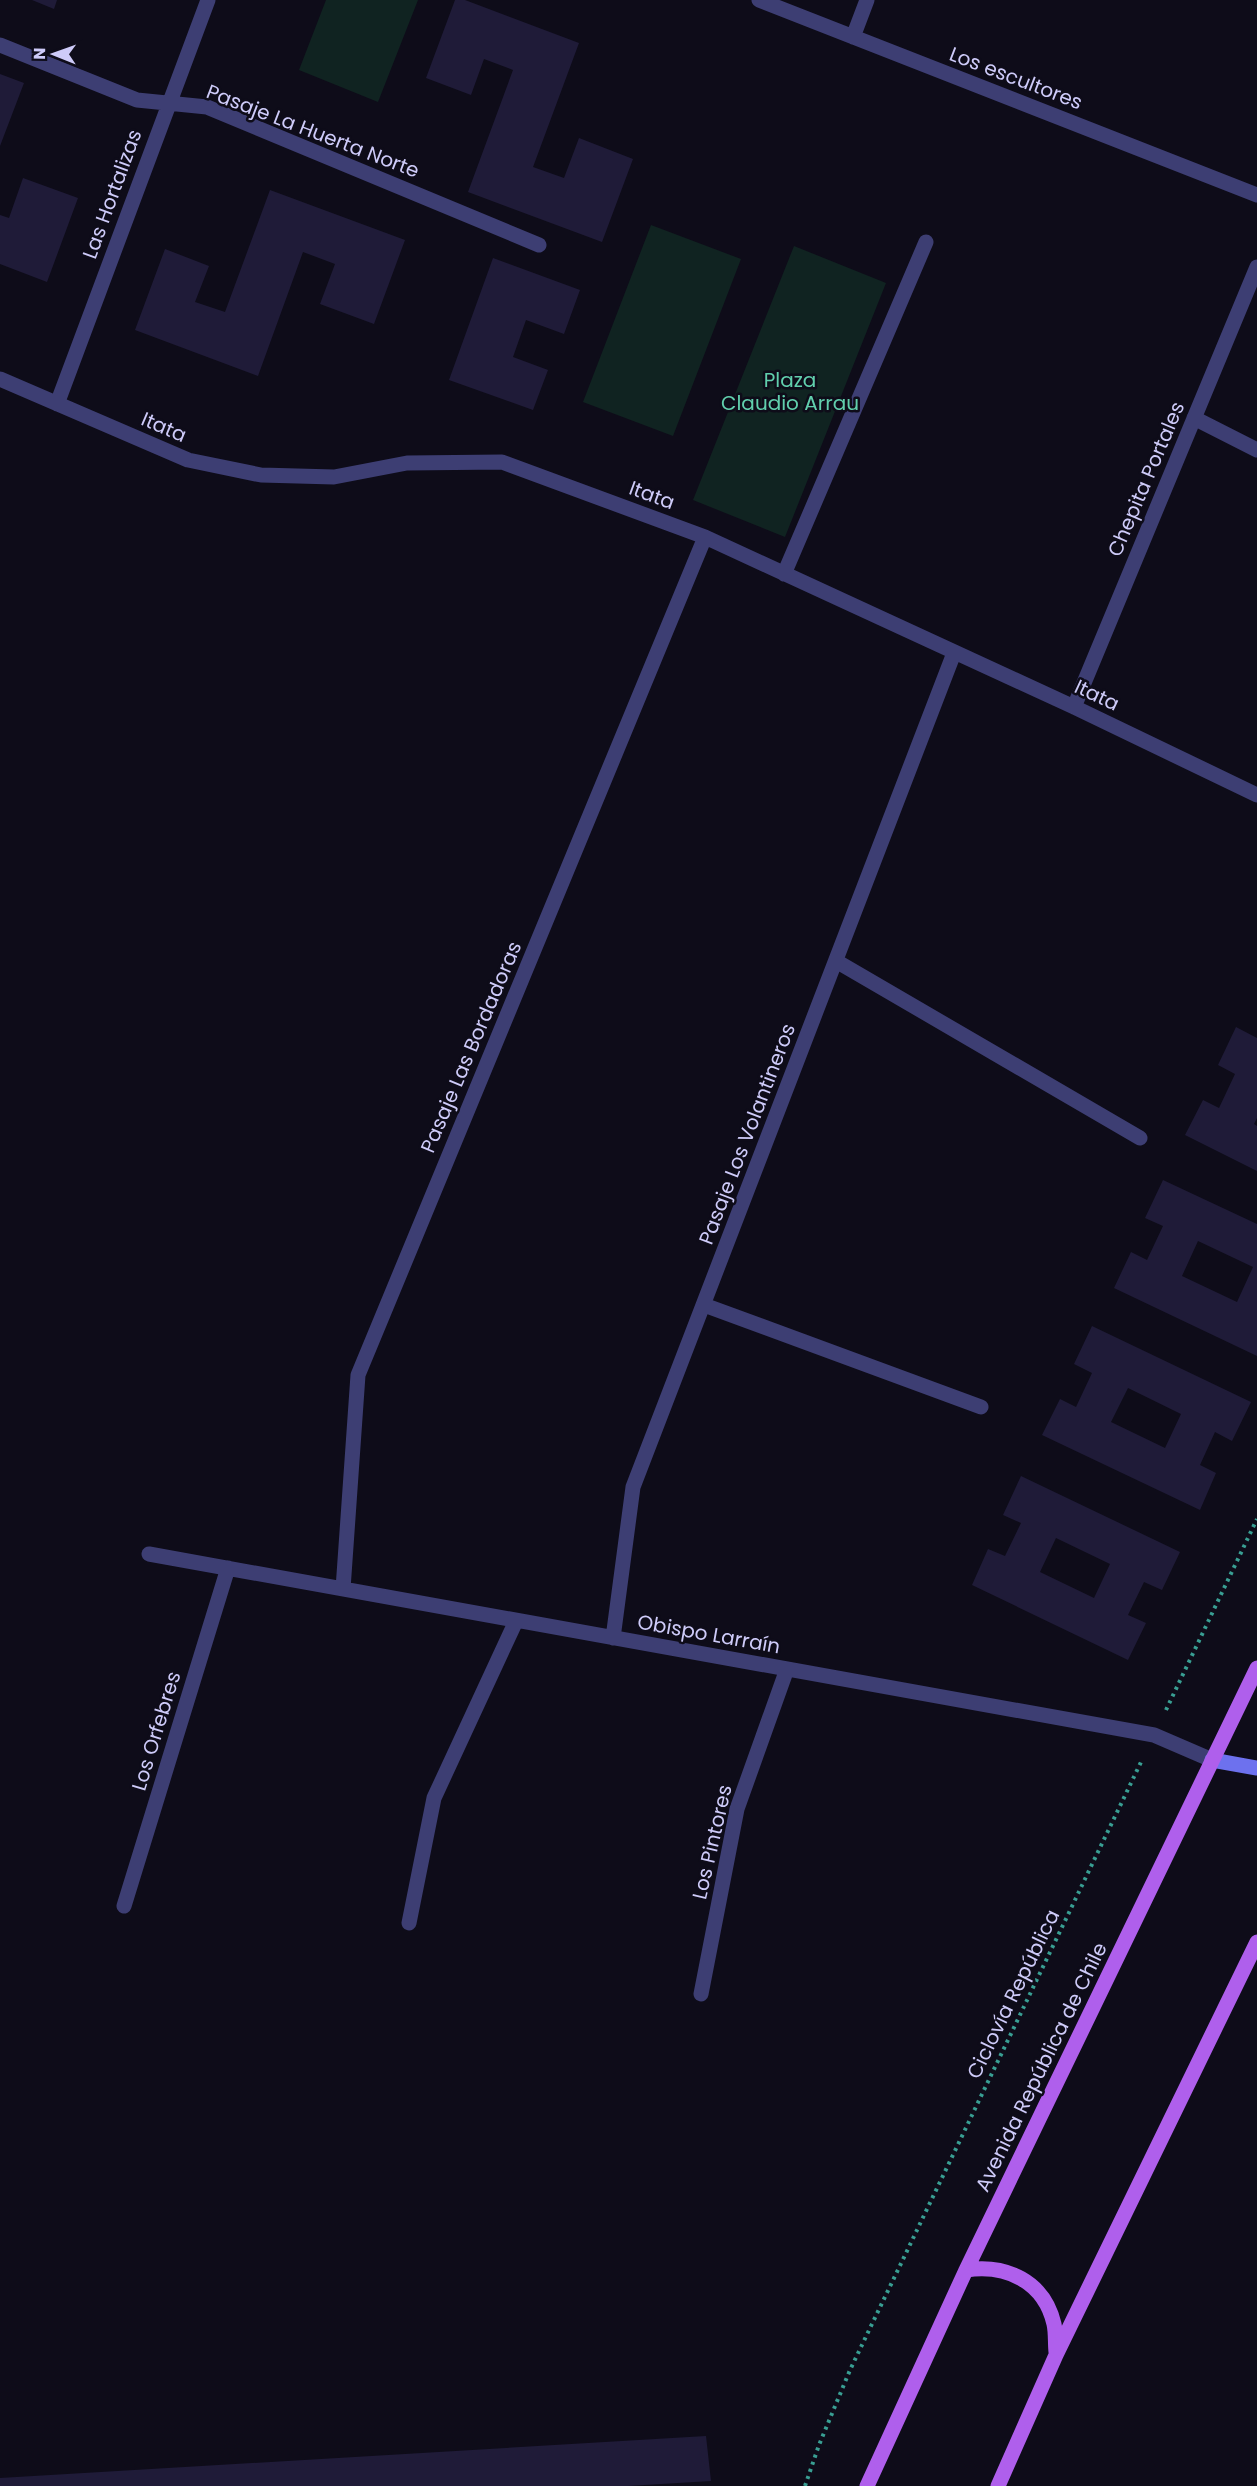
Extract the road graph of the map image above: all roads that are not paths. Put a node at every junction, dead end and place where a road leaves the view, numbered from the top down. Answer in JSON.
{"nodes":[{"id":1,"x":208,"y":0,"type":"edge"},
{"id":2,"x":759,"y":0,"type":"edge"},
{"id":3,"x":867,"y":0,"type":"edge"},
{"id":4,"x":853,"y":37,"type":"junction"},
{"id":5,"x":0,"y":45,"type":"edge"},
{"id":6,"x":169,"y":103,"type":"junction"},
{"id":7,"x":1257,"y":195,"type":"edge"},
{"id":8,"x":926,"y":242,"type":"dead end"},
{"id":9,"x":539,"y":245,"type":"dead end"},
{"id":10,"x":1257,"y":267,"type":"edge"},
{"id":11,"x":0,"y":379,"type":"edge"},
{"id":12,"x":57,"y":404,"type":"junction"},
{"id":13,"x":1194,"y":418,"type":"junction"},
{"id":14,"x":1257,"y":450,"type":"edge"},
{"id":15,"x":705,"y":537,"type":"junction"},
{"id":16,"x":784,"y":574,"type":"junction"},
{"id":17,"x":954,"y":653,"type":"junction"},
{"id":18,"x":1074,"y":707,"type":"junction"},
{"id":19,"x":1257,"y":795,"type":"edge"},
{"id":20,"x":836,"y":961,"type":"junction"},
{"id":21,"x":1140,"y":1138,"type":"dead end"},
{"id":22,"x":704,"y":1305,"type":"junction"},
{"id":23,"x":981,"y":1407,"type":"dead end"},
{"id":24,"x":149,"y":1554,"type":"dead end"},
{"id":25,"x":228,"y":1568,"type":"junction"},
{"id":26,"x":343,"y":1589,"type":"junction"},
{"id":27,"x":516,"y":1621,"type":"junction"},
{"id":28,"x":613,"y":1638,"type":"junction"},
{"id":29,"x":1257,"y":1668,"type":"edge"},
{"id":30,"x":787,"y":1669,"type":"junction"},
{"id":31,"x":1212,"y":1760,"type":"junction"},
{"id":32,"x":1257,"y":1768,"type":"edge"},
{"id":33,"x":124,"y":1906,"type":"dead end"},
{"id":34,"x":409,"y":1923,"type":"dead end"},
{"id":35,"x":1257,"y":1942,"type":"edge"},
{"id":36,"x":701,"y":1994,"type":"dead end"},
{"id":37,"x":966,"y":2270,"type":"junction"},
{"id":38,"x":1056,"y":2355,"type":"junction"},
{"id":39,"x":867,"y":2486,"type":"edge"},
{"id":40,"x":998,"y":2486,"type":"edge"}],
"edges":[{"from":1,"to":6,"type":"street","name":"Las Hortalizas"},
{"from":2,"to":4,"type":"street","name":"Los escultores"},
{"from":3,"to":4,"type":"street"},
{"from":4,"to":7,"type":"street","name":"Los escultores"},
{"from":5,"to":6,"type":"street","name":"Pasaje La Huerta Norte"},
{"from":6,"to":9,"type":"street","name":"Pasaje La Huerta Norte"},
{"from":6,"to":12,"type":"street","name":"Las Hortalizas"},
{"from":8,"to":16,"type":"street"},
{"from":10,"to":13,"type":"street","name":"Chepita Portales"},
{"from":11,"to":12,"type":"street","name":"Itata"},
{"from":12,"to":15,"type":"street","name":"Itata"},
{"from":13,"to":14,"type":"street"},
{"from":13,"to":18,"type":"street","name":"Chepita Portales"},
{"from":15,"to":16,"type":"street","name":"Itata"},
{"from":15,"to":26,"type":"street","name":"Pasaje Las Bordadoras"},
{"from":16,"to":17,"type":"street","name":"Itata"},
{"from":17,"to":18,"type":"street","name":"Itata"},
{"from":17,"to":20,"type":"street","name":"Pasaje Los Volantineros"},
{"from":18,"to":19,"type":"street","name":"Itata"},
{"from":20,"to":21,"type":"street"},
{"from":20,"to":22,"type":"street","name":"Pasaje Los Volantineros"},
{"from":22,"to":23,"type":"street"},
{"from":22,"to":28,"type":"street","name":"Pasaje Los Volantineros"},
{"from":24,"to":25,"type":"street","name":"Obispo Larraín"},
{"from":25,"to":26,"type":"street","name":"Obispo Larraín"},
{"from":25,"to":33,"type":"street","name":"Los Orfebres"},
{"from":26,"to":27,"type":"street","name":"Obispo Larraín"},
{"from":27,"to":28,"type":"street","name":"Obispo Larraín"},
{"from":27,"to":34,"type":"street"},
{"from":28,"to":30,"type":"street","name":"Obispo Larraín"},
{"from":29,"to":31,"type":"main road","name":"Avenida República de Chile"},
{"from":30,"to":31,"type":"street","name":"Obispo Larraín"},
{"from":30,"to":36,"type":"street","name":"Los Pintores"},
{"from":31,"to":32,"type":"street","name":"Obispo Larraín"},
{"from":31,"to":37,"type":"main road","name":"Avenida República de Chile"},
{"from":35,"to":38,"type":"main road"},
{"from":37,"to":38,"type":"main road"},
{"from":37,"to":39,"type":"main road","name":"Avenida República de Chile"},
{"from":38,"to":40,"type":"main road"}]}
